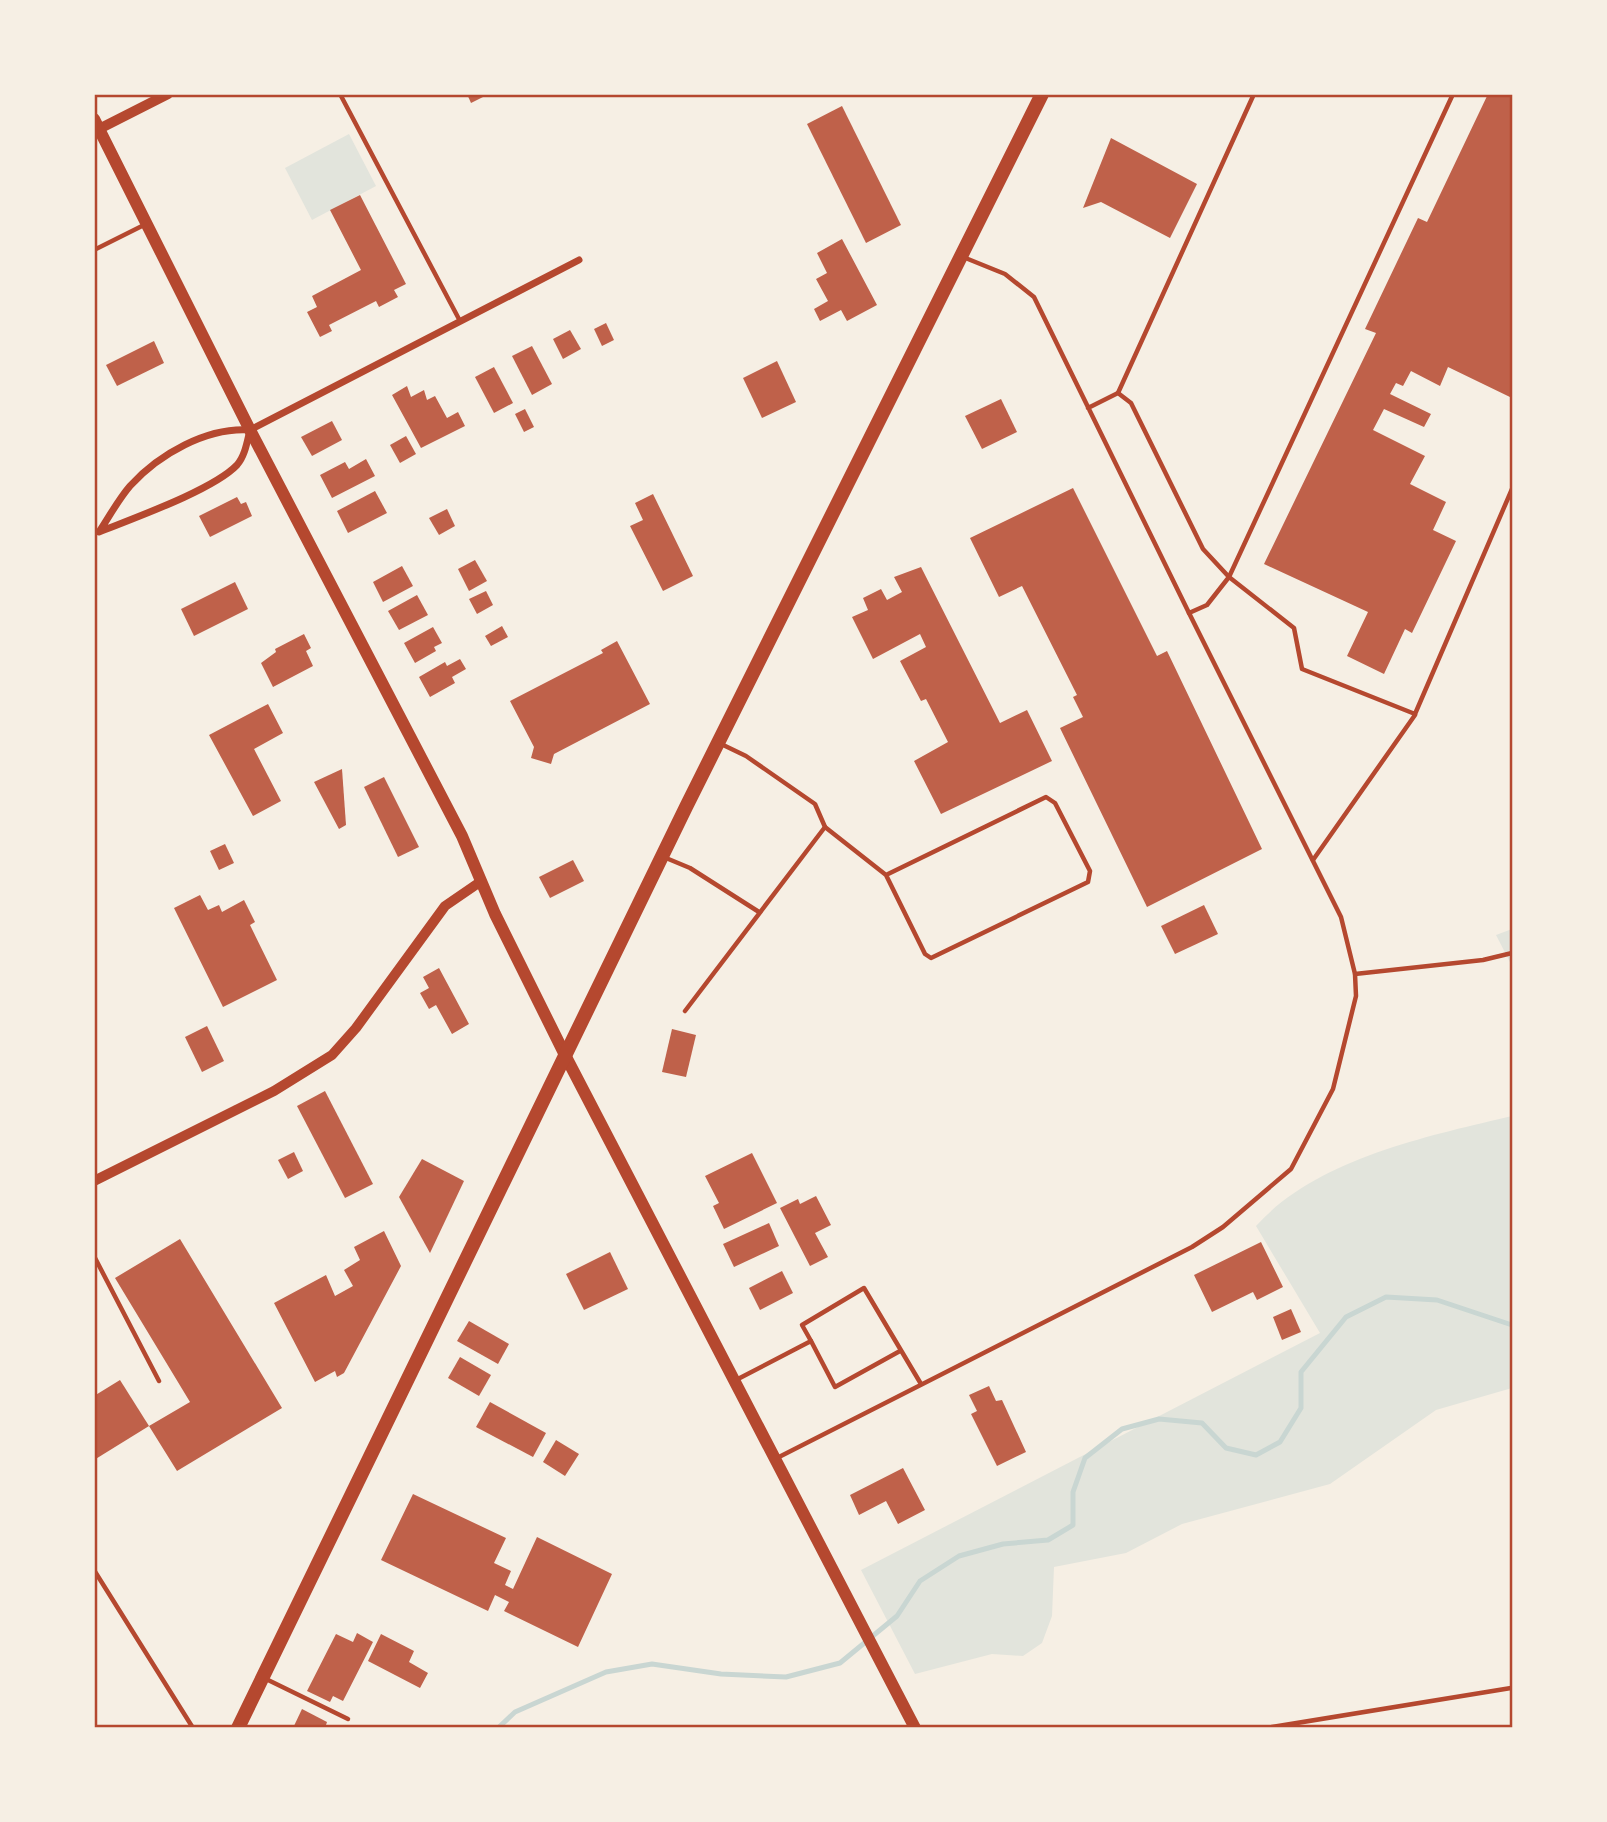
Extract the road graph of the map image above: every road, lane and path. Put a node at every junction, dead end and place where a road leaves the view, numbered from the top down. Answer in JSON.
{"nodes":[{"id":1,"x":168,"y":94,"type":"edge"},
{"id":2,"x":340,"y":94,"type":"edge"},
{"id":3,"x":1042,"y":94,"type":"edge"},
{"id":4,"x":1254,"y":94,"type":"edge"},
{"id":5,"x":1453,"y":94,"type":"edge"},
{"id":6,"x":96,"y":126,"type":"edge"},
{"id":7,"x":147,"y":223,"type":"junction"},
{"id":8,"x":94,"y":250,"type":"edge"},
{"id":9,"x":963,"y":257,"type":"junction"},
{"id":10,"x":579,"y":260,"type":"dead end"},
{"id":11,"x":460,"y":321,"type":"junction"},
{"id":12,"x":1118,"y":393,"type":"junction"},
{"id":13,"x":1088,"y":408,"type":"junction"},
{"id":14,"x":250,"y":430,"type":"junction"},
{"id":15,"x":1513,"y":489,"type":"edge"},
{"id":16,"x":97,"y":534,"type":"edge"},
{"id":17,"x":1229,"y":577,"type":"junction"},
{"id":18,"x":1189,"y":613,"type":"junction"},
{"id":19,"x":1415,"y":714,"type":"junction"},
{"id":20,"x":719,"y":742,"type":"junction"},
{"id":21,"x":825,"y":827,"type":"junction"},
{"id":22,"x":662,"y":856,"type":"junction"},
{"id":23,"x":1313,"y":860,"type":"junction"},
{"id":24,"x":886,"y":876,"type":"junction"},
{"id":25,"x":480,"y":882,"type":"junction"},
{"id":26,"x":759,"y":912,"type":"junction"},
{"id":27,"x":1513,"y":953,"type":"edge"},
{"id":28,"x":1355,"y":974,"type":"junction"},
{"id":29,"x":685,"y":1012,"type":"dead end"},
{"id":30,"x":565,"y":1055,"type":"junction"},
{"id":31,"x":94,"y":1181,"type":"edge"},
{"id":32,"x":94,"y":1256,"type":"edge"},
{"id":33,"x":811,"y":1341,"type":"junction"},
{"id":34,"x":900,"y":1351,"type":"junction"},
{"id":35,"x":159,"y":1381,"type":"dead end"},
{"id":36,"x":735,"y":1381,"type":"junction"},
{"id":37,"x":921,"y":1384,"type":"junction"},
{"id":38,"x":777,"y":1459,"type":"junction"},
{"id":39,"x":94,"y":1570,"type":"edge"},
{"id":40,"x":262,"y":1677,"type":"junction"},
{"id":41,"x":1511,"y":1688,"type":"edge"},
{"id":42,"x":348,"y":1719,"type":"dead end"},
{"id":43,"x":194,"y":1727,"type":"edge"},
{"id":44,"x":237,"y":1727,"type":"edge"},
{"id":45,"x":915,"y":1727,"type":"edge"},
{"id":46,"x":1266,"y":1727,"type":"edge"}],
"edges":[{"from":1,"to":6,"type":"street"},
{"from":2,"to":11,"type":"lane"},
{"from":3,"to":9,"type":"main road"},
{"from":4,"to":12,"type":"lane"},
{"from":5,"to":17,"type":"lane"},
{"from":6,"to":7,"type":"main road"},
{"from":7,"to":8,"type":"lane"},
{"from":7,"to":14,"type":"main road"},
{"from":9,"to":13,"type":"lane"},
{"from":9,"to":20,"type":"main road"},
{"from":10,"to":11,"type":"street"},
{"from":11,"to":14,"type":"street"},
{"from":12,"to":13,"type":"lane"},
{"from":12,"to":17,"type":"lane"},
{"from":13,"to":18,"type":"lane"},
{"from":14,"to":16,"type":"street"},
{"from":14,"to":16,"type":"street"},
{"from":14,"to":25,"type":"main road"},
{"from":15,"to":19,"type":"lane"},
{"from":17,"to":18,"type":"lane"},
{"from":17,"to":19,"type":"lane"},
{"from":18,"to":23,"type":"lane"},
{"from":19,"to":23,"type":"lane"},
{"from":20,"to":21,"type":"lane"},
{"from":20,"to":22,"type":"main road"},
{"from":21,"to":24,"type":"lane"},
{"from":21,"to":26,"type":"lane"},
{"from":22,"to":26,"type":"lane"},
{"from":22,"to":30,"type":"main road"},
{"from":23,"to":28,"type":"lane"},
{"from":24,"to":24,"type":"lane"},
{"from":25,"to":30,"type":"main road"},
{"from":25,"to":31,"type":"street"},
{"from":26,"to":29,"type":"lane"},
{"from":27,"to":28,"type":"lane"},
{"from":28,"to":37,"type":"lane"},
{"from":30,"to":36,"type":"main road"},
{"from":30,"to":40,"type":"main road"},
{"from":32,"to":35,"type":"lane"},
{"from":33,"to":34,"type":"lane"},
{"from":33,"to":34,"type":"lane"},
{"from":33,"to":36,"type":"lane"},
{"from":34,"to":37,"type":"lane"},
{"from":36,"to":38,"type":"main road"},
{"from":37,"to":38,"type":"lane"},
{"from":38,"to":45,"type":"main road"},
{"from":39,"to":43,"type":"lane"},
{"from":40,"to":42,"type":"lane"},
{"from":40,"to":44,"type":"main road"},
{"from":41,"to":46,"type":"lane"}]}
